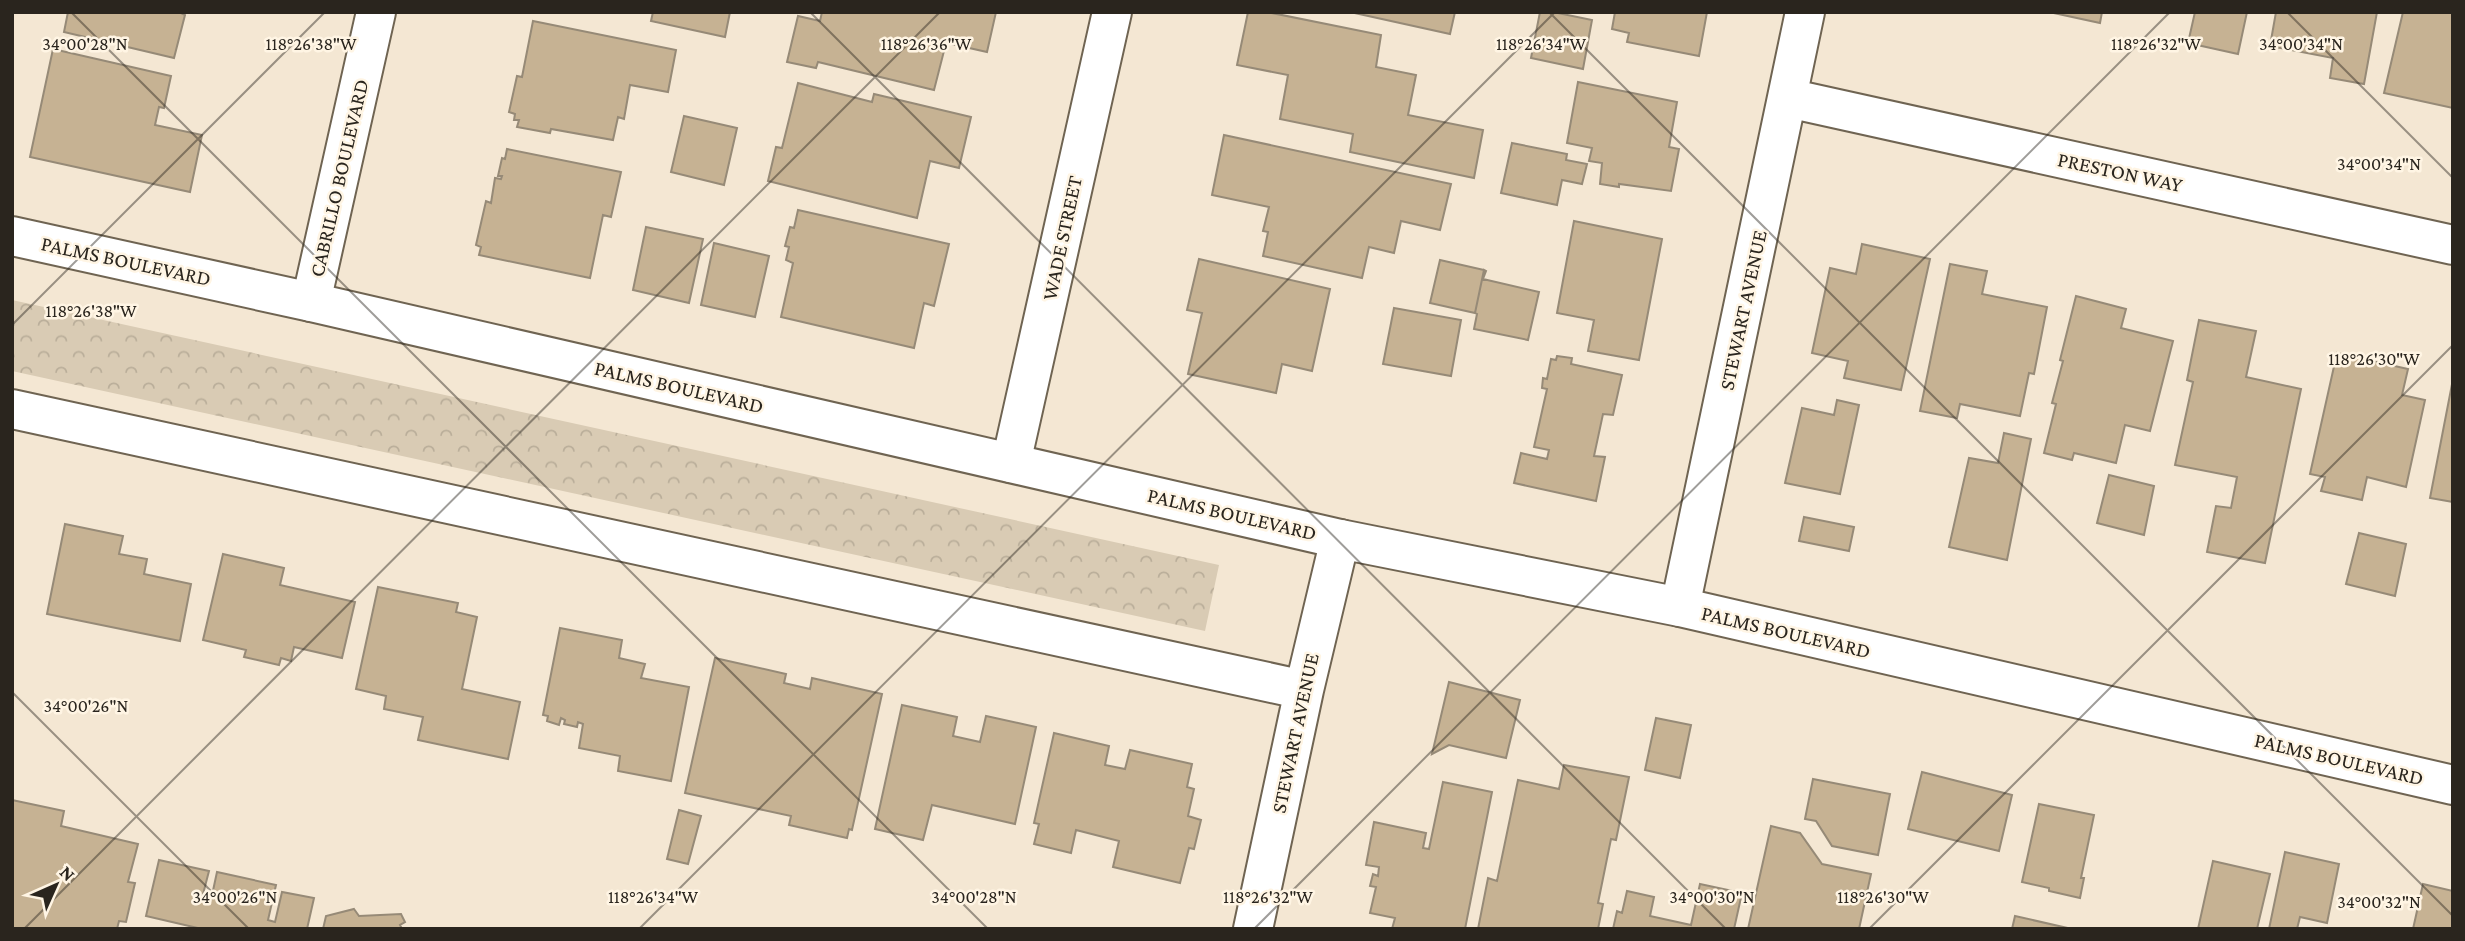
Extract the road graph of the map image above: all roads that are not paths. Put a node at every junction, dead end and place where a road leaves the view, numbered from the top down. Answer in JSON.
{"nodes":[{"id":1,"x":376,"y":12,"type":"edge"},
{"id":2,"x":1112,"y":12,"type":"edge"},
{"id":3,"x":1805,"y":12,"type":"edge"},
{"id":4,"x":1788,"y":98,"type":"junction"},
{"id":5,"x":12,"y":236,"type":"edge"},
{"id":6,"x":2453,"y":245,"type":"edge"},
{"id":7,"x":311,"y":302,"type":"junction"},
{"id":8,"x":12,"y":408,"type":"edge"},
{"id":9,"x":1011,"y":463,"type":"junction"},
{"id":10,"x":1340,"y":538,"type":"junction"},
{"id":11,"x":1680,"y":607,"type":"junction"},
{"id":12,"x":1304,"y":690,"type":"junction"},
{"id":13,"x":2453,"y":785,"type":"edge"},
{"id":14,"x":1253,"y":929,"type":"edge"}],
"edges":[{"from":1,"to":7,"type":"street","name":"CABRILLO BOULEVARD"},
{"from":2,"to":9,"type":"street","name":"WADE STREET"},
{"from":3,"to":4,"type":"street","name":"STEWART AVENUE"},
{"from":4,"to":6,"type":"street","name":"PRESTON WAY"},
{"from":4,"to":11,"type":"street","name":"STEWART AVENUE"},
{"from":5,"to":7,"type":"street","name":"PALMS BOULEVARD"},
{"from":7,"to":9,"type":"street","name":"PALMS BOULEVARD"},
{"from":8,"to":12,"type":"street"},
{"from":9,"to":10,"type":"street","name":"PALMS BOULEVARD"},
{"from":10,"to":11,"type":"street","name":"PALMS BOULEVARD"},
{"from":10,"to":12,"type":"street","name":"STEWART AVENUE"},
{"from":11,"to":13,"type":"street","name":"PALMS BOULEVARD"},
{"from":12,"to":14,"type":"street","name":"STEWART AVENUE"}]}
